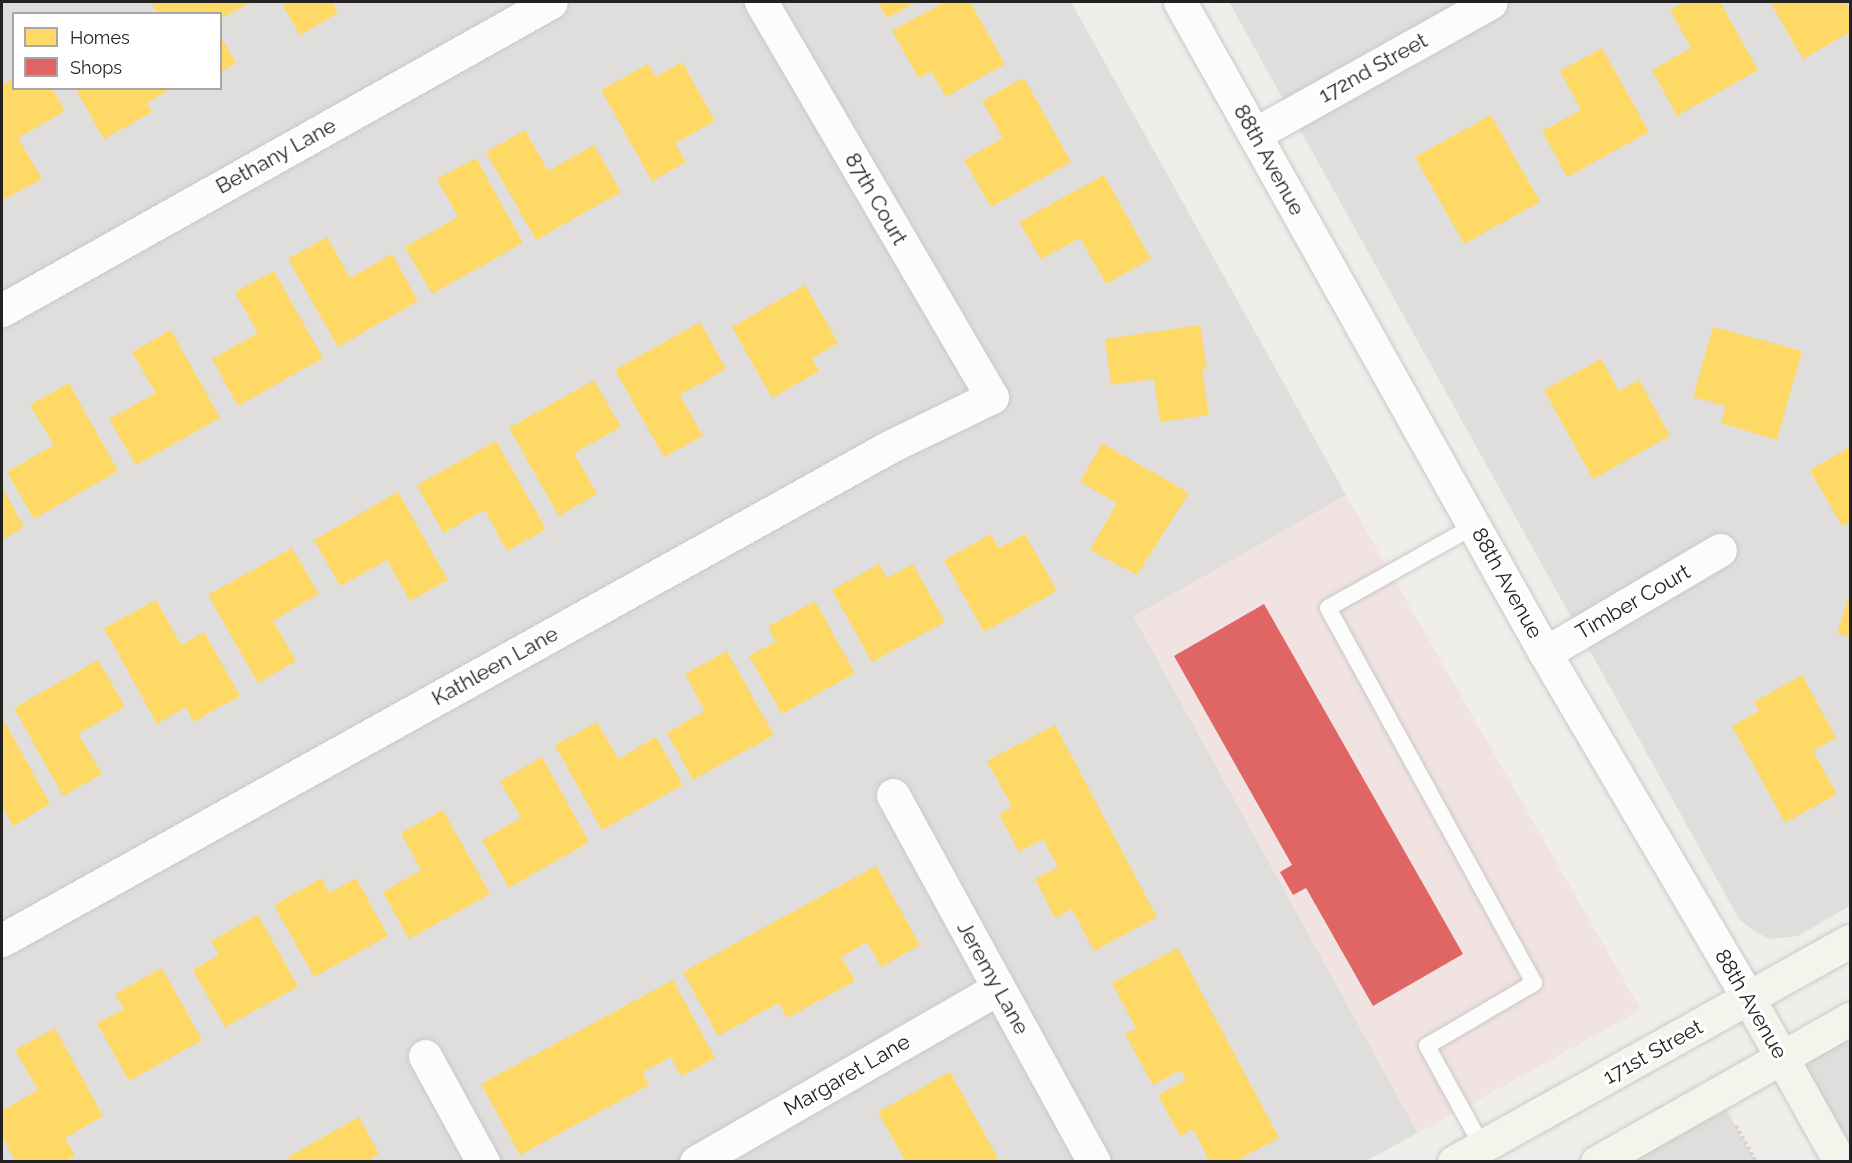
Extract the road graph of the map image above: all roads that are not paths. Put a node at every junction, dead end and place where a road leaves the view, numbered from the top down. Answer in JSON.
{"nodes":[{"id":1,"x":552,"y":2,"type":"edge"},
{"id":2,"x":761,"y":2,"type":"edge"},
{"id":3,"x":1180,"y":2,"type":"edge"},
{"id":4,"x":1491,"y":2,"type":"edge"},
{"id":5,"x":1255,"y":134,"type":"junction"},
{"id":6,"x":2,"y":310,"type":"edge"},
{"id":7,"x":992,"y":397,"type":"joint"},
{"id":8,"x":1474,"y":526,"type":"junction"},
{"id":9,"x":1720,"y":550,"type":"dead end"},
{"id":10,"x":1545,"y":653,"type":"junction"},
{"id":11,"x":893,"y":795,"type":"dead end"},
{"id":12,"x":2,"y":940,"type":"edge"},
{"id":13,"x":1851,"y":941,"type":"edge"},
{"id":14,"x":998,"y":988,"type":"junction"},
{"id":15,"x":1749,"y":999,"type":"junction"},
{"id":16,"x":1851,"y":1019,"type":"edge"},
{"id":17,"x":425,"y":1056,"type":"dead end"},
{"id":18,"x":1782,"y":1058,"type":"junction"},
{"id":19,"x":1482,"y":1146,"type":"junction"},
{"id":20,"x":483,"y":1161,"type":"edge"},
{"id":21,"x":696,"y":1161,"type":"edge"},
{"id":22,"x":1094,"y":1161,"type":"edge"},
{"id":23,"x":1454,"y":1161,"type":"edge"},
{"id":24,"x":1597,"y":1161,"type":"edge"},
{"id":25,"x":1840,"y":1161,"type":"edge"}],
"edges":[{"from":1,"to":6,"type":"street","name":"Bethany Lane"},
{"from":2,"to":7,"type":"street","name":"87th Court"},
{"from":3,"to":5,"type":"street","name":"88th Avenue"},
{"from":4,"to":5,"type":"street","name":"172nd Street"},
{"from":5,"to":8,"type":"street","name":"88th Avenue"},
{"from":7,"to":12,"type":"street","name":"Kathleen Lane"},
{"from":8,"to":10,"type":"street","name":"88th Avenue"},
{"from":8,"to":19,"type":"lane"},
{"from":9,"to":10,"type":"street","name":"Timber Court"},
{"from":10,"to":15,"type":"street","name":"88th Avenue"},
{"from":11,"to":14,"type":"street","name":"Jeremy Lane"},
{"from":13,"to":15,"type":"street","name":"171st Street"},
{"from":14,"to":21,"type":"street","name":"Margaret Lane"},
{"from":14,"to":22,"type":"street","name":"Jeremy Lane"},
{"from":15,"to":18,"type":"street","name":"88th Avenue"},
{"from":15,"to":19,"type":"street","name":"171st Street"},
{"from":16,"to":18,"type":"street"},
{"from":17,"to":20,"type":"street"},
{"from":18,"to":24,"type":"street"},
{"from":18,"to":25,"type":"street","name":"88th Avenue"},
{"from":19,"to":23,"type":"street","name":"171st Street"}]}
